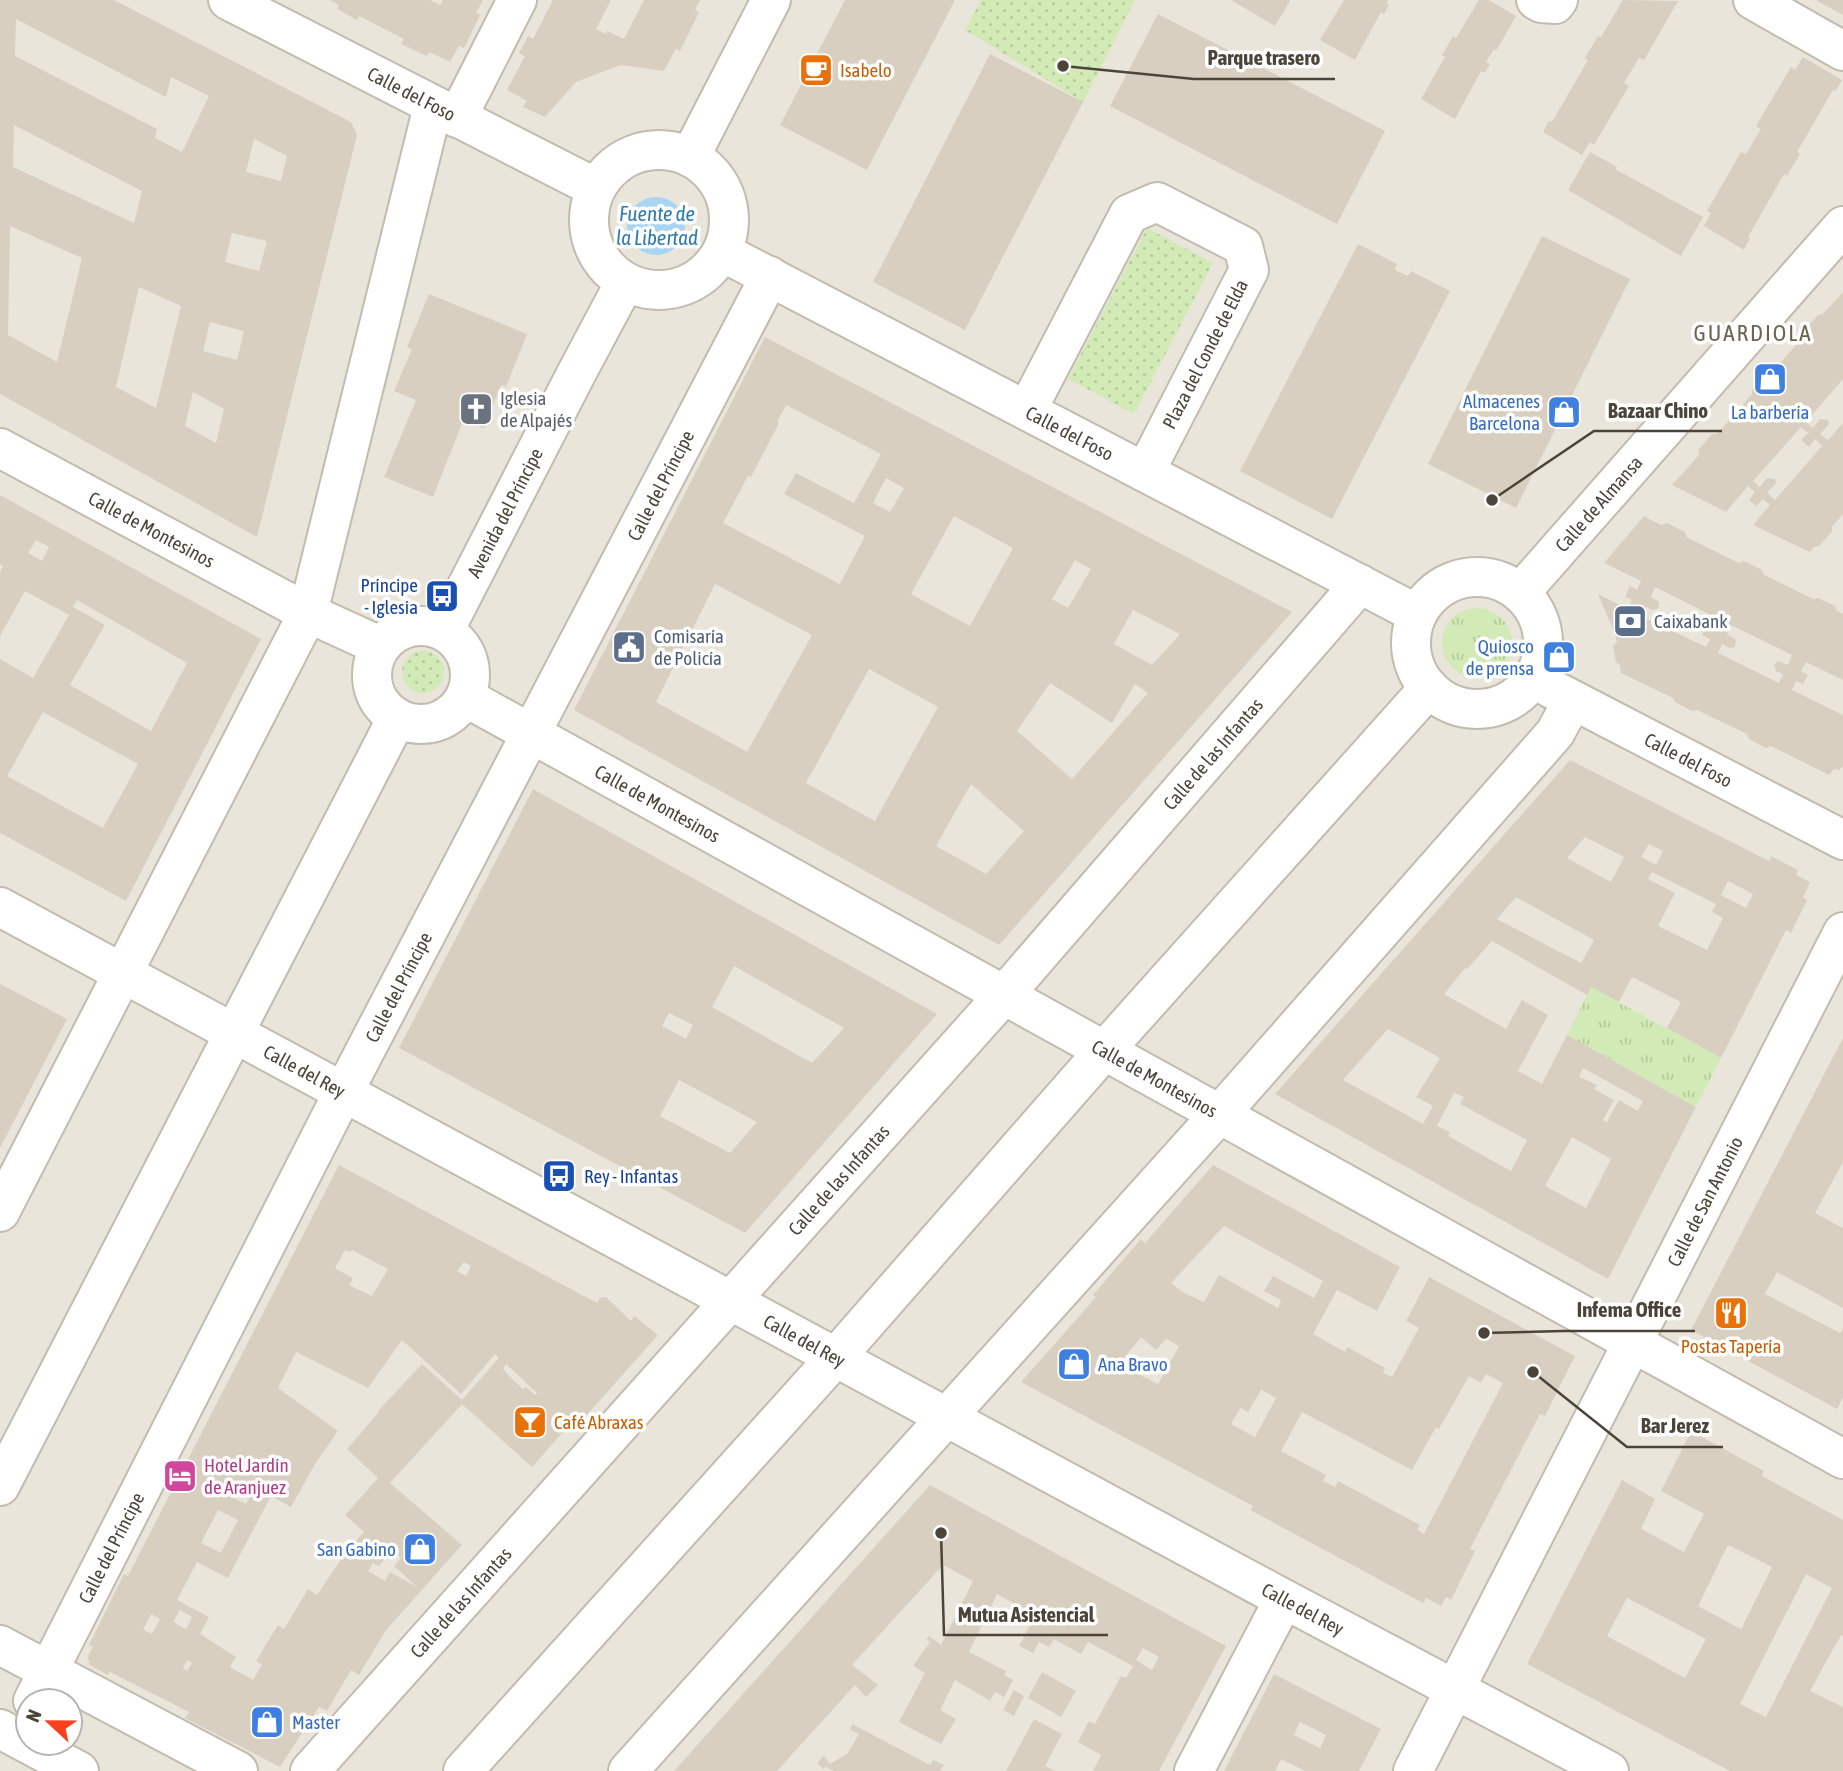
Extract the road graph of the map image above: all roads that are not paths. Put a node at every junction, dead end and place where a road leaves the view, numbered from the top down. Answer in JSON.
{"nodes":[{"id":1,"x":228,"y":0,"type":"edge"},
{"id":2,"x":517,"y":0,"type":"edge"},
{"id":3,"x":771,"y":0,"type":"edge"},
{"id":4,"x":1536,"y":0,"type":"edge"},
{"id":5,"x":1558,"y":0,"type":"edge"},
{"id":6,"x":1753,"y":0,"type":"edge"},
{"id":7,"x":276,"y":12,"type":"edge"},
{"id":8,"x":1843,"y":51,"type":"edge"},
{"id":9,"x":445,"y":112,"type":"junction"},
{"id":10,"x":690,"y":157,"type":"junction"},
{"id":11,"x":596,"y":188,"type":"junction"},
{"id":12,"x":1843,"y":226,"type":"edge"},
{"id":13,"x":722,"y":252,"type":"junction"},
{"id":14,"x":770,"y":276,"type":"junction"},
{"id":15,"x":625,"y":282,"type":"junction"},
{"id":16,"x":1027,"y":410,"type":"junction"},
{"id":17,"x":0,"y":448,"type":"edge"},
{"id":18,"x":1145,"y":472,"type":"junction"},
{"id":19,"x":1360,"y":584,"type":"junction"},
{"id":20,"x":1520,"y":593,"type":"junction"},
{"id":21,"x":308,"y":612,"type":"junction"},
{"id":22,"x":1418,"y":614,"type":"junction"},
{"id":23,"x":444,"y":631,"type":"junction"},
{"id":24,"x":380,"y":646,"type":"junction"},
{"id":25,"x":1533,"y":678,"type":"junction"},
{"id":26,"x":1429,"y":688,"type":"junction"},
{"id":27,"x":465,"y":697,"type":"junction"},
{"id":28,"x":1572,"y":702,"type":"junction"},
{"id":29,"x":397,"y":718,"type":"junction"},
{"id":30,"x":530,"y":733,"type":"junction"},
{"id":31,"x":1843,"y":841,"type":"edge"},
{"id":32,"x":0,"y":908,"type":"edge"},
{"id":33,"x":1843,"y":932,"type":"edge"},
{"id":34,"x":122,"y":973,"type":"junction"},
{"id":35,"x":1004,"y":995,"type":"junction"},
{"id":36,"x":234,"y":1033,"type":"junction"},
{"id":37,"x":1104,"y":1051,"type":"junction"},
{"id":38,"x":343,"y":1093,"type":"junction"},
{"id":39,"x":1219,"y":1114,"type":"junction"},
{"id":40,"x":0,"y":1212,"type":"edge"},
{"id":41,"x":729,"y":1301,"type":"junction"},
{"id":42,"x":1632,"y":1343,"type":"junction"},
{"id":43,"x":835,"y":1358,"type":"junction"},
{"id":44,"x":946,"y":1417,"type":"junction"},
{"id":45,"x":1843,"y":1459,"type":"edge"},
{"id":46,"x":0,"y":1486,"type":"edge"},
{"id":47,"x":1284,"y":1599,"type":"junction"},
{"id":48,"x":0,"y":1645,"type":"edge"},
{"id":49,"x":41,"y":1686,"type":"edge"},
{"id":50,"x":1455,"y":1689,"type":"junction"},
{"id":51,"x":11,"y":1736,"type":"edge"},
{"id":52,"x":79,"y":1771,"type":"edge"},
{"id":53,"x":238,"y":1771,"type":"edge"},
{"id":54,"x":310,"y":1771,"type":"edge"},
{"id":55,"x":463,"y":1771,"type":"edge"},
{"id":56,"x":628,"y":1771,"type":"edge"},
{"id":57,"x":1194,"y":1771,"type":"edge"},
{"id":58,"x":1413,"y":1771,"type":"edge"},
{"id":59,"x":1609,"y":1771,"type":"edge"}],
"edges":[{"from":1,"to":7,"type":"street","name":"Calle del Foso"},
{"from":2,"to":9,"type":"street"},
{"from":3,"to":10,"type":"street"},
{"from":4,"to":5,"type":"street"},
{"from":6,"to":8,"type":"street"},
{"from":7,"to":9,"type":"street","name":"Calle del Foso"},
{"from":9,"to":11,"type":"street","name":"Calle del Foso"},
{"from":9,"to":21,"type":"street"},
{"from":10,"to":11,"type":"street"},
{"from":10,"to":13,"type":"street"},
{"from":11,"to":15,"type":"street"},
{"from":12,"to":20,"type":"street","name":"Calle de Almansa"},
{"from":13,"to":14,"type":"street","name":"Calle del Foso"},
{"from":13,"to":15,"type":"street"},
{"from":14,"to":16,"type":"street","name":"Calle del Foso"},
{"from":14,"to":30,"type":"street","name":"Calle del Príncipe"},
{"from":15,"to":23,"type":"street","name":"Avenida del Príncipe"},
{"from":16,"to":18,"type":"street","name":"Calle del Foso"},
{"from":16,"to":18,"type":"street","name":"Plaza del Conde de Elda"},
{"from":17,"to":21,"type":"street","name":"Calle de Montesinos"},
{"from":18,"to":19,"type":"street","name":"Calle del Foso"},
{"from":19,"to":22,"type":"street","name":"Calle del Foso"},
{"from":19,"to":35,"type":"street","name":"Calle de las Infantas"},
{"from":20,"to":22,"type":"street"},
{"from":20,"to":25,"type":"street"},
{"from":21,"to":24,"type":"street","name":"Calle de Montesinos"},
{"from":21,"to":34,"type":"street"},
{"from":22,"to":26,"type":"street"},
{"from":23,"to":24,"type":"street"},
{"from":23,"to":27,"type":"street"},
{"from":24,"to":29,"type":"street"},
{"from":25,"to":26,"type":"street"},
{"from":25,"to":28,"type":"street","name":"Calle del Foso"},
{"from":26,"to":37,"type":"street"},
{"from":27,"to":29,"type":"street"},
{"from":27,"to":30,"type":"street","name":"Calle de Montesinos"},
{"from":28,"to":31,"type":"street","name":"Calle del Foso"},
{"from":28,"to":39,"type":"street"},
{"from":29,"to":36,"type":"street"},
{"from":30,"to":35,"type":"street","name":"Calle de Montesinos"},
{"from":30,"to":38,"type":"street","name":"Calle del Príncipe"},
{"from":32,"to":34,"type":"street","name":"Calle del Rey"},
{"from":33,"to":42,"type":"street","name":"Calle de San Antonio"},
{"from":34,"to":36,"type":"street","name":"Calle del Rey"},
{"from":34,"to":40,"type":"street"},
{"from":35,"to":37,"type":"street","name":"Calle de Montesinos"},
{"from":35,"to":41,"type":"street","name":"Calle de las Infantas"},
{"from":36,"to":38,"type":"street","name":"Calle del Rey"},
{"from":36,"to":46,"type":"street"},
{"from":37,"to":39,"type":"street","name":"Calle de Montesinos"},
{"from":37,"to":43,"type":"street"},
{"from":38,"to":41,"type":"street","name":"Calle del Rey"},
{"from":38,"to":49,"type":"street","name":"Calle del Príncipe"},
{"from":39,"to":42,"type":"street","name":"Calle de Montesinos"},
{"from":39,"to":44,"type":"street"},
{"from":41,"to":43,"type":"street","name":"Calle del Rey"},
{"from":41,"to":54,"type":"street","name":"Calle de las Infantas"},
{"from":42,"to":45,"type":"street","name":"Calle de Montesinos"},
{"from":42,"to":50,"type":"street","name":"Calle de San Antonio"},
{"from":43,"to":44,"type":"street","name":"Calle del Rey"},
{"from":43,"to":55,"type":"street"},
{"from":44,"to":47,"type":"street","name":"Calle del Rey"},
{"from":44,"to":56,"type":"street"},
{"from":47,"to":50,"type":"street","name":"Calle del Rey"},
{"from":47,"to":57,"type":"street"},
{"from":48,"to":49,"type":"street"},
{"from":49,"to":53,"type":"street"},
{"from":50,"to":58,"type":"street","name":"Calle de San Antonio"},
{"from":50,"to":59,"type":"street","name":"Calle del Rey"},
{"from":51,"to":52,"type":"street"}]}
